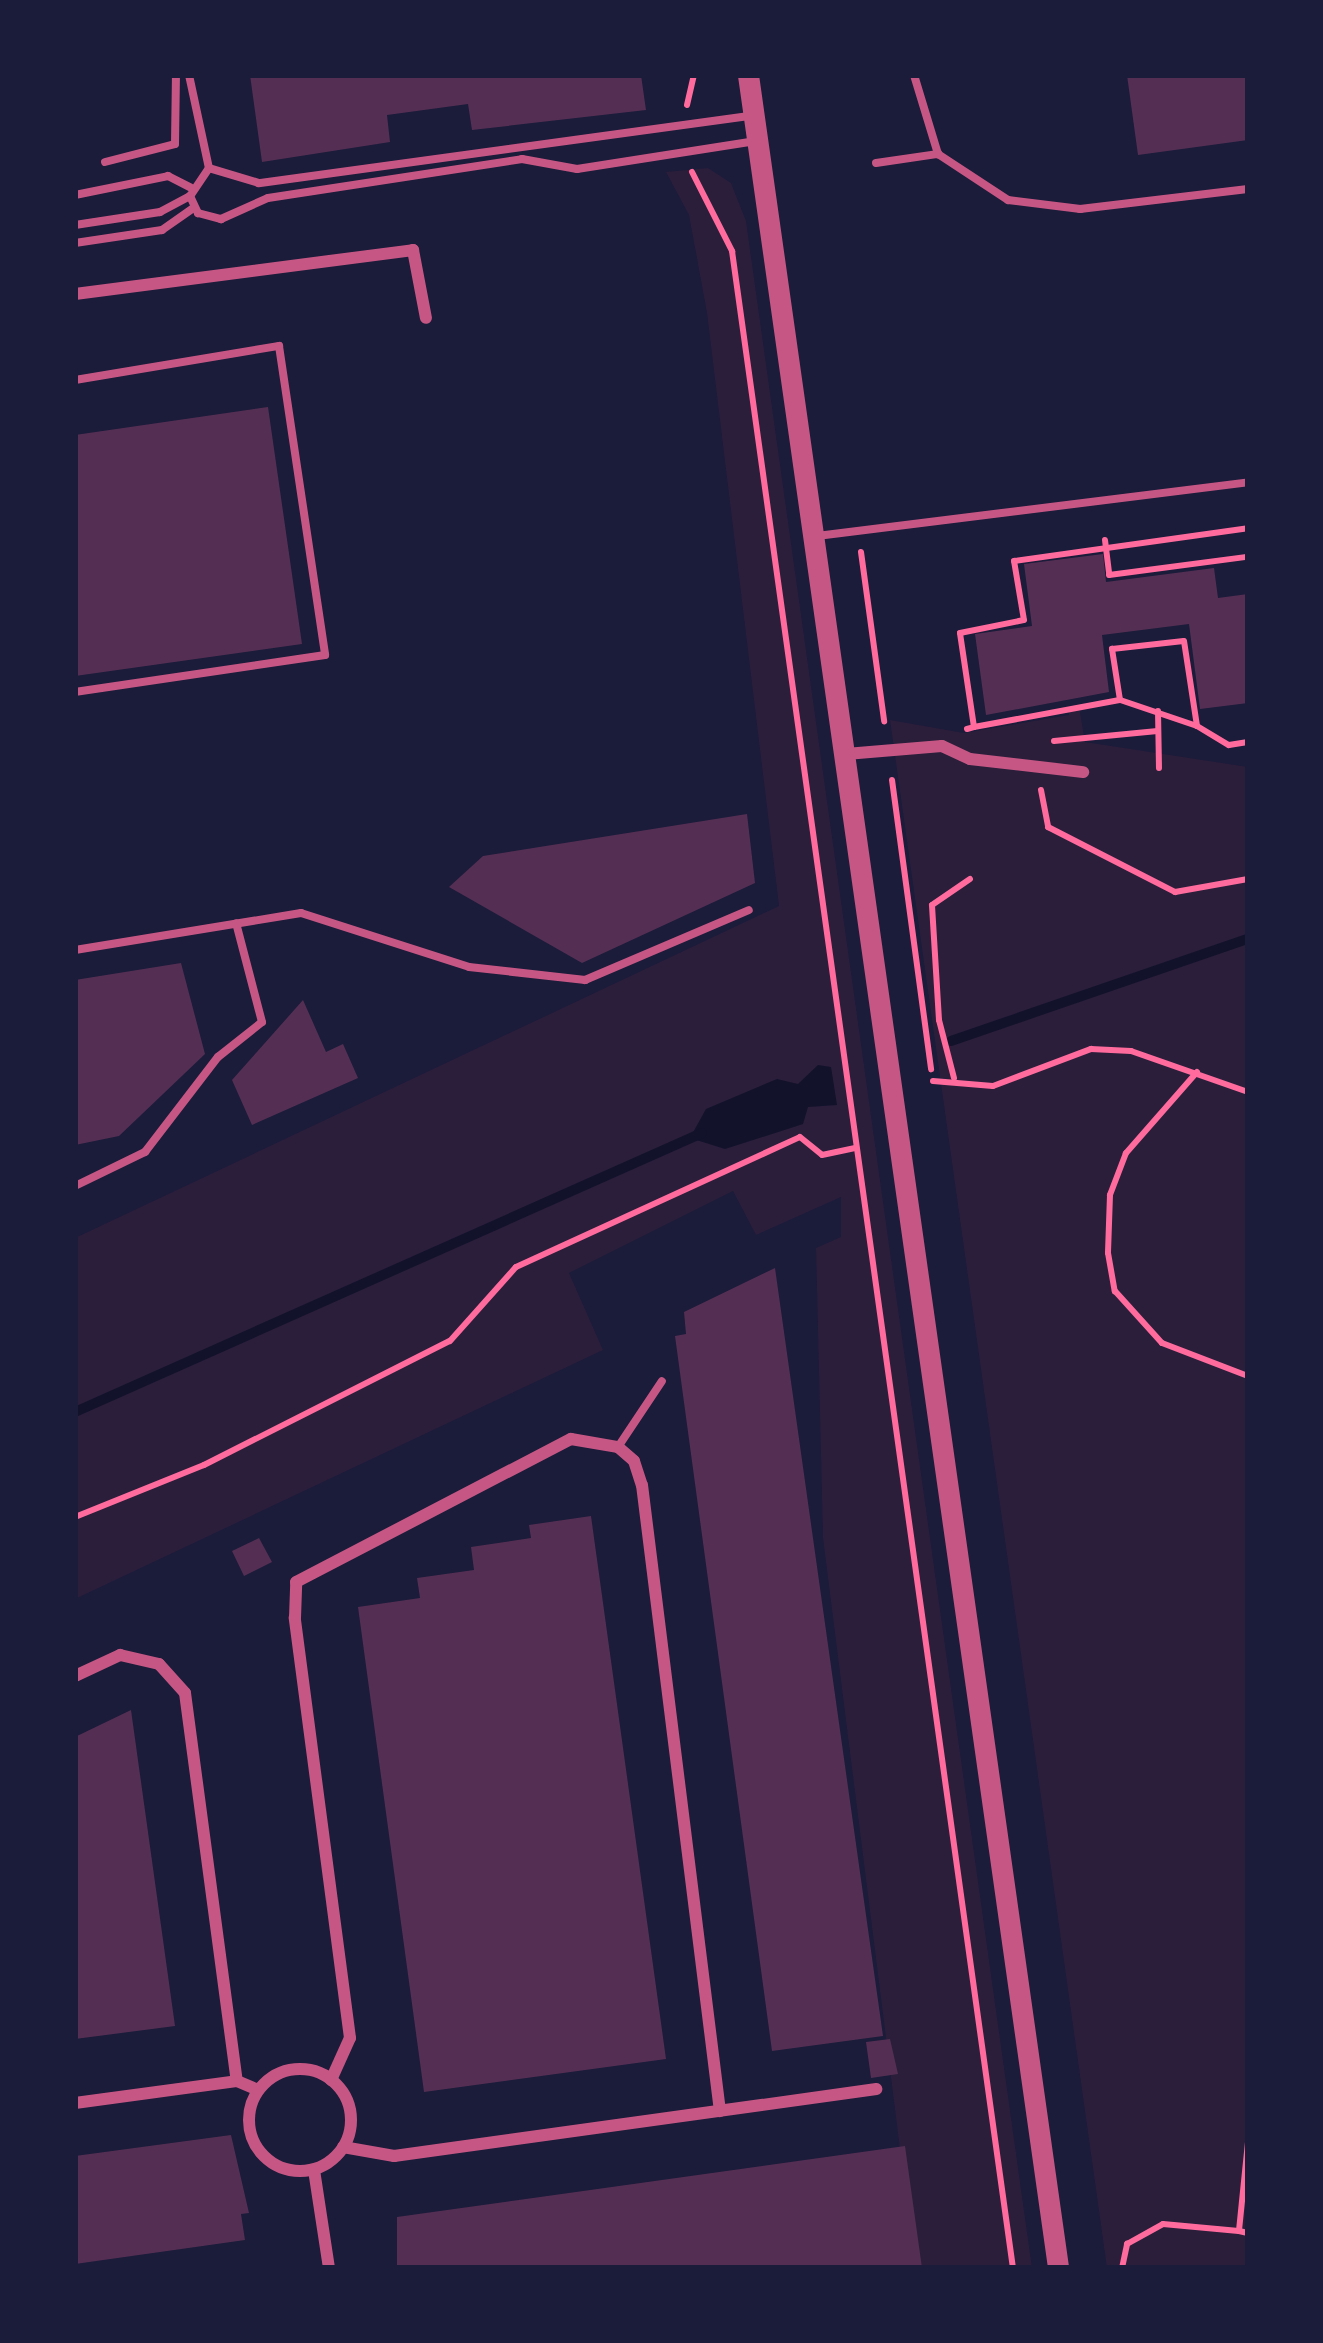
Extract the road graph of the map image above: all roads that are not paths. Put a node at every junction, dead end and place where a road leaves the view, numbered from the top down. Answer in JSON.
{"nodes":[{"id":1,"x":176,"y":75,"type":"edge"},
{"id":2,"x":189,"y":75,"type":"edge"},
{"id":3,"x":748,"y":75,"type":"edge"},
{"id":4,"x":914,"y":75,"type":"edge"},
{"id":5,"x":754,"y":116,"type":"junction"},
{"id":6,"x":758,"y":141,"type":"junction"},
{"id":7,"x":938,"y":154,"type":"junction"},
{"id":8,"x":105,"y":162,"type":"dead end"},
{"id":9,"x":876,"y":163,"type":"dead end"},
{"id":10,"x":209,"y":168,"type":"junction"},
{"id":11,"x":1248,"y":189,"type":"edge"},
{"id":12,"x":190,"y":192,"type":"junction"},
{"id":13,"x":75,"y":195,"type":"edge"},
{"id":14,"x":194,"y":208,"type":"junction"},
{"id":15,"x":75,"y":225,"type":"edge"},
{"id":16,"x":75,"y":243,"type":"edge"},
{"id":17,"x":75,"y":294,"type":"edge"},
{"id":18,"x":426,"y":318,"type":"dead end"},
{"id":19,"x":75,"y":380,"type":"edge"},
{"id":20,"x":1248,"y":482,"type":"edge"},
{"id":21,"x":815,"y":536,"type":"junction"},
{"id":22,"x":75,"y":692,"type":"edge"},
{"id":23,"x":939,"y":730,"type":"dead end"},
{"id":24,"x":942,"y":746,"type":"junction"},
{"id":25,"x":846,"y":754,"type":"junction"},
{"id":26,"x":1083,"y":772,"type":"dead end"},
{"id":27,"x":749,"y":910,"type":"dead end"},
{"id":28,"x":236,"y":923,"type":"junction"},
{"id":29,"x":75,"y":950,"type":"edge"},
{"id":30,"x":75,"y":1186,"type":"edge"},
{"id":31,"x":662,"y":1381,"type":"dead end"},
{"id":32,"x":619,"y":1447,"type":"junction"},
{"id":33,"x":75,"y":1676,"type":"edge"},
{"id":34,"x":332,"y":2080,"type":"junction"},
{"id":35,"x":237,"y":2081,"type":"junction"},
{"id":36,"x":876,"y":2089,"type":"dead end"},
{"id":37,"x":258,"y":2090,"type":"junction"},
{"id":38,"x":75,"y":2103,"type":"edge"},
{"id":39,"x":720,"y":2111,"type":"junction"},
{"id":40,"x":343,"y":2147,"type":"junction"},
{"id":41,"x":314,"y":2170,"type":"junction"},
{"id":42,"x":329,"y":2268,"type":"edge"},
{"id":43,"x":1058,"y":2268,"type":"edge"}],
"edges":[{"from":1,"to":8,"type":"lane"},
{"from":2,"to":10,"type":"lane"},
{"from":3,"to":5,"type":"street"},
{"from":4,"to":7,"type":"lane"},
{"from":5,"to":6,"type":"street"},
{"from":5,"to":10,"type":"lane"},
{"from":6,"to":14,"type":"lane"},
{"from":6,"to":21,"type":"street"},
{"from":7,"to":9,"type":"lane"},
{"from":7,"to":11,"type":"lane"},
{"from":10,"to":12,"type":"lane"},
{"from":12,"to":13,"type":"lane"},
{"from":12,"to":14,"type":"lane"},
{"from":12,"to":15,"type":"lane"},
{"from":14,"to":16,"type":"lane"},
{"from":17,"to":18,"type":"street"},
{"from":19,"to":22,"type":"lane"},
{"from":20,"to":21,"type":"lane"},
{"from":21,"to":25,"type":"street"},
{"from":23,"to":24,"type":"street"},
{"from":24,"to":25,"type":"street"},
{"from":24,"to":26,"type":"street"},
{"from":25,"to":43,"type":"street"},
{"from":27,"to":28,"type":"lane"},
{"from":28,"to":29,"type":"lane"},
{"from":28,"to":30,"type":"lane"},
{"from":31,"to":32,"type":"lane"},
{"from":32,"to":34,"type":"street"},
{"from":32,"to":39,"type":"street"},
{"from":33,"to":35,"type":"street"},
{"from":34,"to":37,"type":"street"},
{"from":34,"to":40,"type":"street"},
{"from":35,"to":37,"type":"street"},
{"from":35,"to":38,"type":"street"},
{"from":36,"to":39,"type":"street"},
{"from":37,"to":41,"type":"street"},
{"from":39,"to":40,"type":"street"},
{"from":40,"to":41,"type":"street"},
{"from":41,"to":42,"type":"street"}]}
